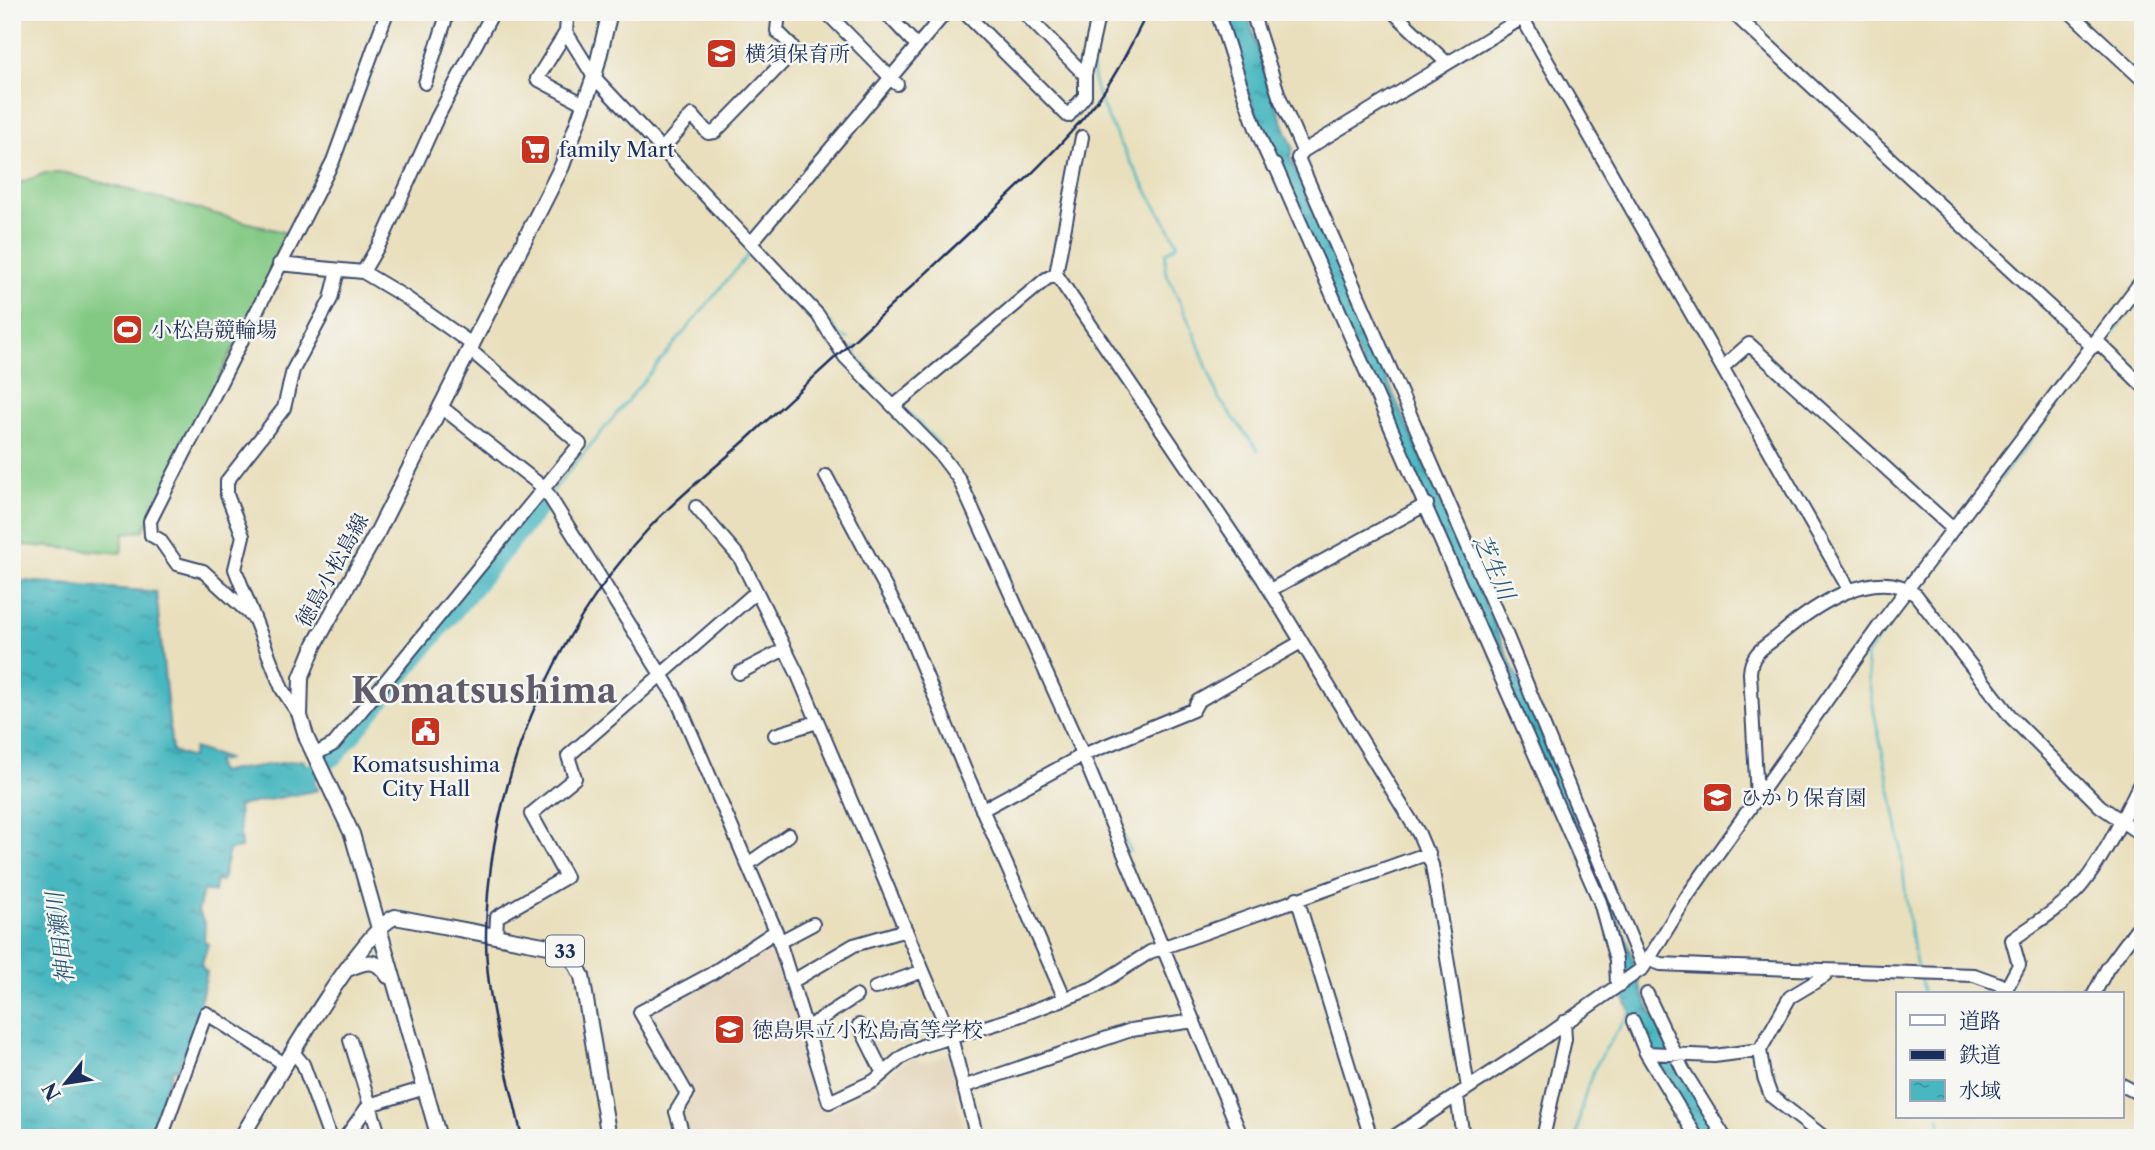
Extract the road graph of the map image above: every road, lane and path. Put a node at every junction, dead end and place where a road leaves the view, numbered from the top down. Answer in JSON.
{"nodes":[{"id":1,"x":387,"y":12,"type":"edge"},
{"id":2,"x":448,"y":12,"type":"edge"},
{"id":3,"x":493,"y":12,"type":"edge"},
{"id":4,"x":610,"y":12,"type":"edge"},
{"id":5,"x":779,"y":12,"type":"edge"},
{"id":6,"x":826,"y":12,"type":"edge"},
{"id":7,"x":885,"y":12,"type":"edge"},
{"id":8,"x":946,"y":12,"type":"edge"},
{"id":9,"x":964,"y":12,"type":"edge"},
{"id":10,"x":1023,"y":12,"type":"edge"},
{"id":11,"x":1100,"y":12,"type":"edge"},
{"id":12,"x":1217,"y":12,"type":"edge"},
{"id":13,"x":1252,"y":12,"type":"edge"},
{"id":14,"x":1393,"y":12,"type":"edge"},
{"id":15,"x":1732,"y":12,"type":"edge"},
{"id":16,"x":2070,"y":12,"type":"edge"},
{"id":17,"x":1527,"y":15,"type":"edge"},
{"id":18,"x":922,"y":45,"type":"junction"},
{"id":19,"x":1447,"y":62,"type":"junction"},
{"id":20,"x":1085,"y":75,"type":"junction"},
{"id":21,"x":594,"y":76,"type":"junction"},
{"id":22,"x":2143,"y":80,"type":"edge"},
{"id":23,"x":893,"y":81,"type":"junction"},
{"id":24,"x":425,"y":83,"type":"dead end"},
{"id":25,"x":584,"y":104,"type":"junction"},
{"id":26,"x":1082,"y":137,"type":"dead end"},
{"id":27,"x":663,"y":148,"type":"junction"},
{"id":28,"x":1303,"y":151,"type":"junction"},
{"id":29,"x":753,"y":246,"type":"junction"},
{"id":30,"x":279,"y":264,"type":"junction"},
{"id":31,"x":338,"y":270,"type":"junction"},
{"id":32,"x":363,"y":272,"type":"junction"},
{"id":33,"x":1056,"y":274,"type":"junction"},
{"id":34,"x":2143,"y":279,"type":"edge"},
{"id":35,"x":2099,"y":345,"type":"junction"},
{"id":36,"x":472,"y":347,"type":"junction"},
{"id":37,"x":1723,"y":367,"type":"junction"},
{"id":38,"x":2143,"y":386,"type":"edge"},
{"id":39,"x":897,"y":403,"type":"junction"},
{"id":40,"x":440,"y":406,"type":"junction"},
{"id":41,"x":827,"y":476,"type":"dead end"},
{"id":42,"x":548,"y":494,"type":"junction"},
{"id":43,"x":1427,"y":504,"type":"junction"},
{"id":44,"x":696,"y":507,"type":"dead end"},
{"id":45,"x":1953,"y":530,"type":"junction"},
{"id":46,"x":1270,"y":590,"type":"junction"},
{"id":47,"x":1850,"y":591,"type":"junction"},
{"id":48,"x":1911,"y":591,"type":"junction"},
{"id":49,"x":756,"y":592,"type":"junction"},
{"id":50,"x":253,"y":617,"type":"junction"},
{"id":51,"x":1301,"y":642,"type":"junction"},
{"id":52,"x":785,"y":649,"type":"junction"},
{"id":53,"x":662,"y":673,"type":"junction"},
{"id":54,"x":739,"y":673,"type":"dead end"},
{"id":55,"x":300,"y":716,"type":"junction"},
{"id":56,"x":817,"y":722,"type":"junction"},
{"id":57,"x":775,"y":736,"type":"dead end"},
{"id":58,"x":1086,"y":753,"type":"junction"},
{"id":59,"x":315,"y":757,"type":"junction"},
{"id":60,"x":2143,"y":777,"type":"edge"},
{"id":61,"x":1757,"y":797,"type":"junction"},
{"id":62,"x":982,"y":810,"type":"junction"},
{"id":63,"x":2118,"y":821,"type":"junction"},
{"id":64,"x":789,"y":835,"type":"dead end"},
{"id":65,"x":2143,"y":836,"type":"edge"},
{"id":66,"x":1429,"y":853,"type":"junction"},
{"id":67,"x":748,"y":864,"type":"junction"},
{"id":68,"x":370,"y":895,"type":"junction"},
{"id":69,"x":1297,"y":898,"type":"junction"},
{"id":70,"x":407,"y":917,"type":"junction"},
{"id":71,"x":2143,"y":920,"type":"edge"},
{"id":72,"x":813,"y":924,"type":"dead end"},
{"id":73,"x":378,"y":930,"type":"junction"},
{"id":74,"x":906,"y":930,"type":"junction"},
{"id":75,"x":777,"y":936,"type":"junction"},
{"id":76,"x":496,"y":937,"type":"junction"},
{"id":77,"x":1164,"y":947,"type":"junction"},
{"id":78,"x":1649,"y":965,"type":"junction"},
{"id":79,"x":349,"y":968,"type":"junction"},
{"id":80,"x":1824,"y":970,"type":"junction"},
{"id":81,"x":923,"y":971,"type":"junction"},
{"id":82,"x":793,"y":981,"type":"junction"},
{"id":83,"x":393,"y":983,"type":"junction"},
{"id":84,"x":1619,"y":984,"type":"junction"},
{"id":85,"x":875,"y":988,"type":"dead end"},
{"id":86,"x":2006,"y":992,"type":"edge"},
{"id":87,"x":2007,"y":992,"type":"edge"},
{"id":88,"x":2095,"y":992,"type":"edge"},
{"id":89,"x":1647,"y":994,"type":"dead end"},
{"id":90,"x":856,"y":996,"type":"dead end"},
{"id":91,"x":1065,"y":999,"type":"junction"},
{"id":92,"x":1194,"y":1021,"type":"junction"},
{"id":93,"x":1633,"y":1021,"type":"dead end"},
{"id":94,"x":1564,"y":1022,"type":"junction"},
{"id":95,"x":859,"y":1025,"type":"dead end"},
{"id":96,"x":807,"y":1027,"type":"junction"},
{"id":97,"x":951,"y":1037,"type":"junction"},
{"id":98,"x":350,"y":1040,"type":"dead end"},
{"id":99,"x":1760,"y":1050,"type":"junction"},
{"id":100,"x":1648,"y":1053,"type":"junction"},
{"id":101,"x":1674,"y":1054,"type":"junction"},
{"id":102,"x":289,"y":1058,"type":"junction"},
{"id":103,"x":883,"y":1073,"type":"junction"},
{"id":104,"x":2124,"y":1086,"type":"edge"},
{"id":105,"x":963,"y":1087,"type":"junction"},
{"id":106,"x":425,"y":1088,"type":"junction"},
{"id":107,"x":1462,"y":1092,"type":"junction"},
{"id":108,"x":2143,"y":1096,"type":"edge"},
{"id":109,"x":369,"y":1105,"type":"junction"},
{"id":110,"x":247,"y":1135,"type":"edge"},
{"id":111,"x":161,"y":1138,"type":"edge"},
{"id":112,"x":330,"y":1138,"type":"edge"},
{"id":113,"x":345,"y":1138,"type":"edge"},
{"id":114,"x":380,"y":1138,"type":"edge"},
{"id":115,"x":439,"y":1138,"type":"edge"},
{"id":116,"x":609,"y":1138,"type":"edge"},
{"id":117,"x":684,"y":1138,"type":"edge"},
{"id":118,"x":977,"y":1138,"type":"edge"},
{"id":119,"x":1242,"y":1138,"type":"edge"},
{"id":120,"x":1371,"y":1138,"type":"edge"},
{"id":121,"x":1392,"y":1138,"type":"edge"},
{"id":122,"x":1463,"y":1138,"type":"edge"},
{"id":123,"x":1543,"y":1138,"type":"edge"},
{"id":124,"x":1697,"y":1138,"type":"edge"},
{"id":125,"x":1725,"y":1138,"type":"edge"},
{"id":126,"x":1825,"y":1138,"type":"edge"}],
"edges":[{"from":1,"to":30,"type":"street"},
{"from":2,"to":24,"type":"street"},
{"from":3,"to":32,"type":"street"},
{"from":4,"to":21,"type":"main road","name":"徳島小松島線"},
{"from":5,"to":27,"type":"street"},
{"from":6,"to":23,"type":"street"},
{"from":7,"to":18,"type":"street"},
{"from":8,"to":18,"type":"street"},
{"from":9,"to":20,"type":"street"},
{"from":10,"to":20,"type":"street"},
{"from":11,"to":20,"type":"street"},
{"from":12,"to":43,"type":"street"},
{"from":13,"to":28,"type":"street"},
{"from":14,"to":19,"type":"street"},
{"from":15,"to":35,"type":"street"},
{"from":16,"to":22,"type":"street"},
{"from":17,"to":19,"type":"street"},
{"from":17,"to":37,"type":"street"},
{"from":18,"to":23,"type":"street"},
{"from":19,"to":28,"type":"street"},
{"from":21,"to":25,"type":"main road","name":"徳島小松島線"},
{"from":21,"to":25,"type":"street"},
{"from":21,"to":27,"type":"street"},
{"from":23,"to":29,"type":"street"},
{"from":25,"to":36,"type":"main road","name":"徳島小松島線"},
{"from":26,"to":33,"type":"street"},
{"from":27,"to":29,"type":"street"},
{"from":28,"to":78,"type":"street"},
{"from":29,"to":39,"type":"street"},
{"from":30,"to":31,"type":"street"},
{"from":30,"to":50,"type":"street"},
{"from":31,"to":32,"type":"street"},
{"from":31,"to":50,"type":"street"},
{"from":32,"to":36,"type":"street"},
{"from":33,"to":39,"type":"street"},
{"from":33,"to":46,"type":"street"},
{"from":34,"to":35,"type":"street"},
{"from":35,"to":38,"type":"street"},
{"from":35,"to":45,"type":"street"},
{"from":36,"to":40,"type":"main road","name":"徳島小松島線"},
{"from":36,"to":42,"type":"street"},
{"from":37,"to":45,"type":"street"},
{"from":37,"to":47,"type":"street"},
{"from":39,"to":58,"type":"street"},
{"from":40,"to":42,"type":"street"},
{"from":40,"to":55,"type":"main road","name":"徳島小松島線"},
{"from":41,"to":62,"type":"street"},
{"from":42,"to":53,"type":"street"},
{"from":42,"to":59,"type":"street"},
{"from":43,"to":46,"type":"street"},
{"from":43,"to":84,"type":"street"},
{"from":44,"to":49,"type":"street"},
{"from":45,"to":48,"type":"street"},
{"from":46,"to":51,"type":"street"},
{"from":47,"to":48,"type":"street"},
{"from":47,"to":61,"type":"street"},
{"from":48,"to":61,"type":"street"},
{"from":48,"to":63,"type":"street"},
{"from":49,"to":52,"type":"street"},
{"from":49,"to":53,"type":"street"},
{"from":50,"to":55,"type":"street"},
{"from":51,"to":58,"type":"street"},
{"from":51,"to":66,"type":"street"},
{"from":52,"to":54,"type":"street"},
{"from":52,"to":56,"type":"street"},
{"from":53,"to":67,"type":"street"},
{"from":53,"to":76,"type":"street"},
{"from":55,"to":59,"type":"main road","name":"徳島小松島線"},
{"from":56,"to":57,"type":"street"},
{"from":56,"to":74,"type":"street"},
{"from":58,"to":62,"type":"street"},
{"from":58,"to":77,"type":"street"},
{"from":59,"to":68,"type":"main road","name":"徳島小松島線"},
{"from":60,"to":63,"type":"street"},
{"from":61,"to":78,"type":"street"},
{"from":62,"to":91,"type":"street"},
{"from":63,"to":65,"type":"street"},
{"from":63,"to":87,"type":"street"},
{"from":64,"to":67,"type":"street"},
{"from":66,"to":69,"type":"street"},
{"from":66,"to":107,"type":"street"},
{"from":67,"to":75,"type":"street"},
{"from":68,"to":70,"type":"main road","number":"33"},
{"from":68,"to":73,"type":"main road","name":"徳島小松島線"},
{"from":69,"to":77,"type":"street"},
{"from":69,"to":120,"type":"street"},
{"from":70,"to":73,"type":"main road"},
{"from":70,"to":76,"type":"main road","number":"33"},
{"from":71,"to":88,"type":"street"},
{"from":72,"to":75,"type":"street"},
{"from":73,"to":79,"type":"main road"},
{"from":73,"to":83,"type":"main road","name":"徳島小松島線"},
{"from":74,"to":81,"type":"street"},
{"from":74,"to":82,"type":"street"},
{"from":75,"to":82,"type":"street"},
{"from":75,"to":117,"type":"street"},
{"from":76,"to":116,"type":"main road","number":"33"},
{"from":77,"to":91,"type":"street"},
{"from":77,"to":92,"type":"street"},
{"from":78,"to":80,"type":"street"},
{"from":78,"to":84,"type":"street"},
{"from":79,"to":83,"type":"main road"},
{"from":79,"to":102,"type":"main road"},
{"from":80,"to":86,"type":"street"},
{"from":80,"to":99,"type":"street"},
{"from":81,"to":85,"type":"street"},
{"from":81,"to":97,"type":"street"},
{"from":82,"to":96,"type":"street"},
{"from":83,"to":106,"type":"main road","name":"徳島小松島線"},
{"from":84,"to":94,"type":"street"},
{"from":89,"to":101,"type":"street"},
{"from":90,"to":96,"type":"street"},
{"from":91,"to":97,"type":"street"},
{"from":92,"to":105,"type":"street"},
{"from":92,"to":119,"type":"street"},
{"from":93,"to":100,"type":"street"},
{"from":94,"to":107,"type":"street"},
{"from":94,"to":123,"type":"street"},
{"from":95,"to":103,"type":"street"},
{"from":96,"to":103,"type":"street"},
{"from":97,"to":103,"type":"street"},
{"from":97,"to":105,"type":"street"},
{"from":98,"to":109,"type":"street"},
{"from":99,"to":101,"type":"street"},
{"from":99,"to":126,"type":"street"},
{"from":100,"to":101,"type":"street"},
{"from":100,"to":124,"type":"street"},
{"from":101,"to":125,"type":"street"},
{"from":102,"to":110,"type":"main road"},
{"from":102,"to":111,"type":"street"},
{"from":102,"to":112,"type":"street"},
{"from":104,"to":108,"type":"street"},
{"from":105,"to":118,"type":"street"},
{"from":106,"to":109,"type":"street"},
{"from":106,"to":115,"type":"main road","name":"徳島小松島線"},
{"from":107,"to":121,"type":"street"},
{"from":107,"to":122,"type":"street"},
{"from":109,"to":113,"type":"street"},
{"from":109,"to":114,"type":"street"}]}
